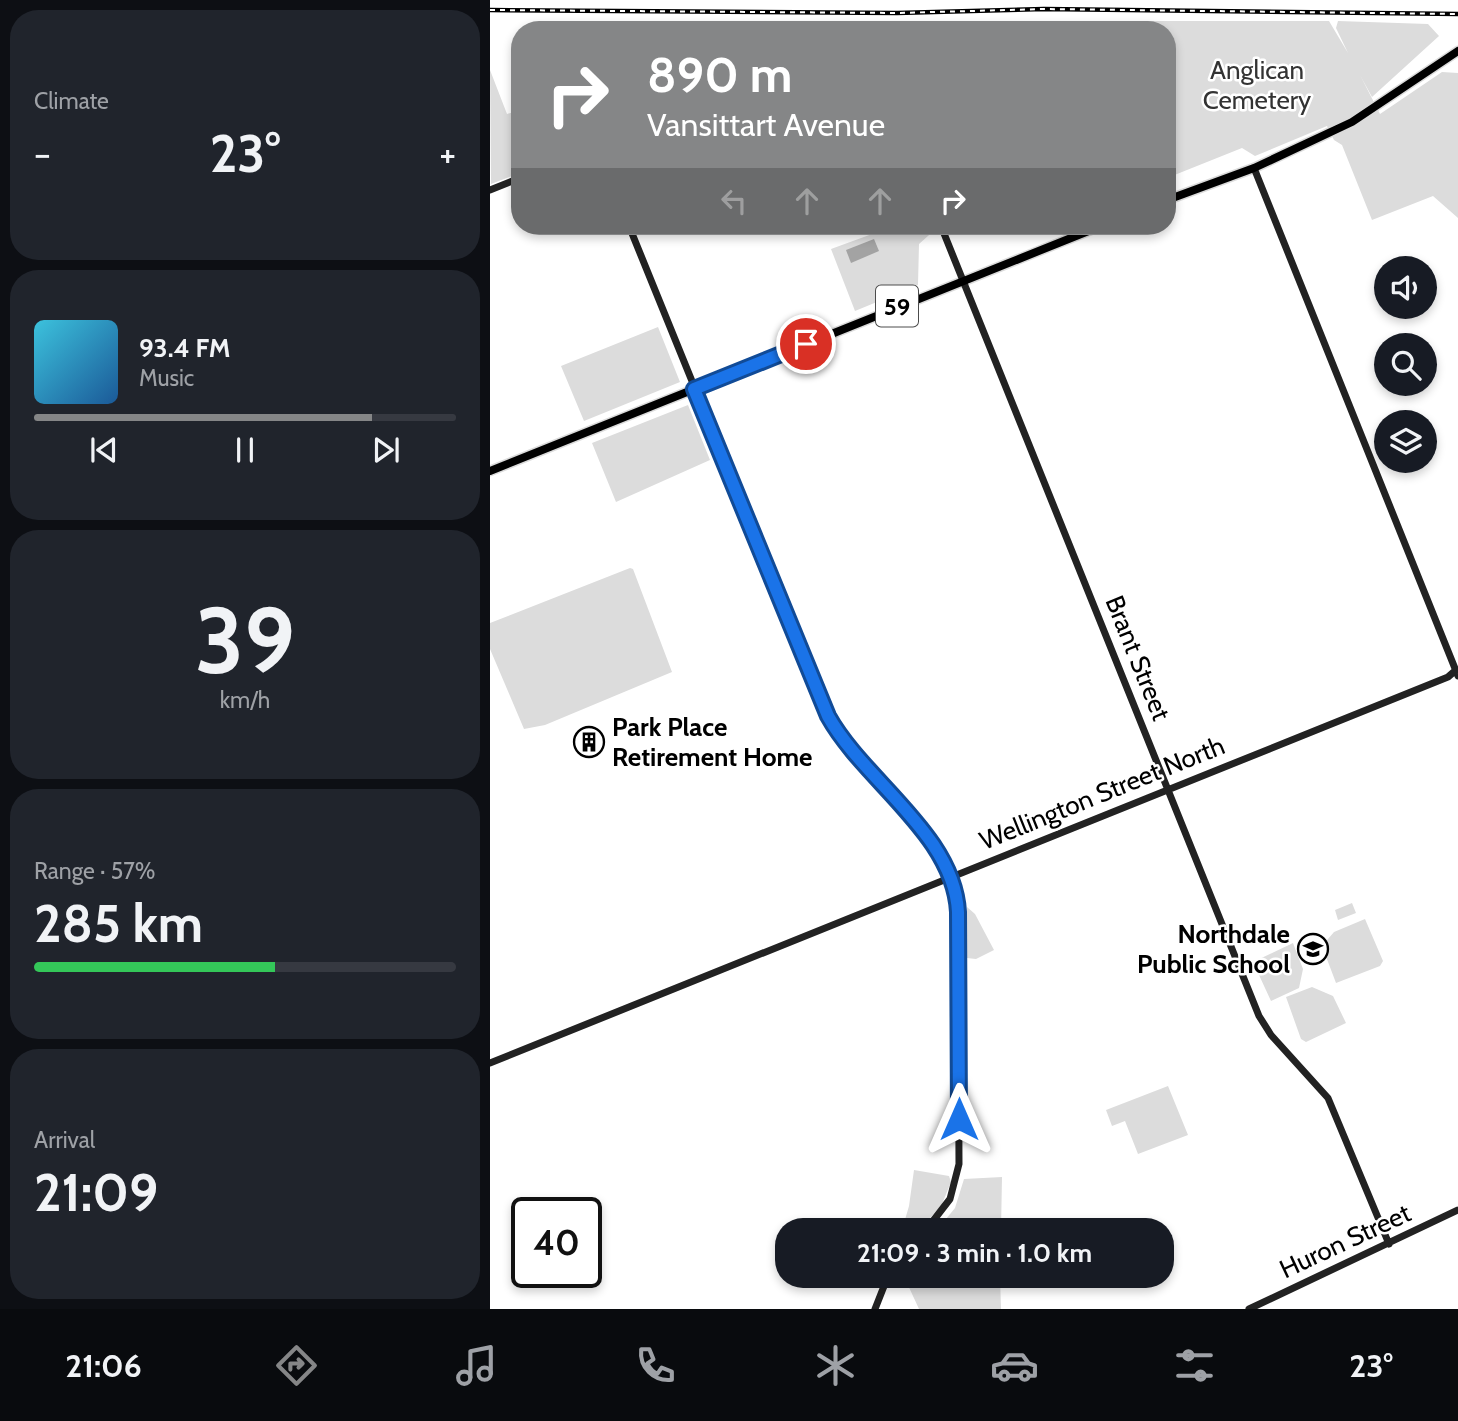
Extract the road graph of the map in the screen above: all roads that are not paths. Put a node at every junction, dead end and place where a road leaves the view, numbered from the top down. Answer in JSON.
{"nodes":[{"id":1,"x":1458,"y":51,"type":"edge"},
{"id":2,"x":1254,"y":167,"type":"junction"},
{"id":3,"x":511,"y":182,"type":"edge"},
{"id":4,"x":490,"y":190,"type":"edge"},
{"id":5,"x":1176,"y":197,"type":"edge"},
{"id":6,"x":633,"y":235,"type":"edge"},
{"id":7,"x":945,"y":235,"type":"edge"},
{"id":8,"x":1078,"y":235,"type":"edge"},
{"id":9,"x":963,"y":280,"type":"junction"},
{"id":10,"x":694,"y":389,"type":"junction"},
{"id":11,"x":490,"y":471,"type":"edge"},
{"id":12,"x":1457,"y":673,"type":"edge"},
{"id":13,"x":1168,"y":790,"type":"junction"},
{"id":14,"x":951,"y":876,"type":"junction"},
{"id":15,"x":490,"y":1063,"type":"edge"},
{"id":16,"x":1458,"y":1210,"type":"edge"},
{"id":17,"x":935,"y":1218,"type":"edge"},
{"id":18,"x":1389,"y":1244,"type":"junction"},
{"id":19,"x":883,"y":1288,"type":"edge"},
{"id":20,"x":875,"y":1309,"type":"edge"},
{"id":21,"x":1250,"y":1309,"type":"edge"}],
"edges":[{"from":1,"to":2,"type":"main road"},
{"from":2,"to":5,"type":"main road"},
{"from":2,"to":12,"type":"street"},
{"from":3,"to":4,"type":"street"},
{"from":6,"to":10,"type":"street"},
{"from":7,"to":9,"type":"street","name":"Brant Street"},
{"from":8,"to":9,"type":"main road","number":"59"},
{"from":9,"to":10,"type":"main road","number":"59"},
{"from":9,"to":13,"type":"street","name":"Brant Street"},
{"from":10,"to":11,"type":"main road","number":"59"},
{"from":10,"to":14,"type":"street"},
{"from":12,"to":13,"type":"street","name":"Wellington Street North"},
{"from":13,"to":14,"type":"street","name":"Wellington Street North"},
{"from":13,"to":18,"type":"street","name":"Brant Street"},
{"from":14,"to":15,"type":"street","name":"Wellington Street North"},
{"from":14,"to":17,"type":"street"},
{"from":16,"to":18,"type":"street","name":"Huron Street"},
{"from":18,"to":21,"type":"street","name":"Huron Street"},
{"from":19,"to":20,"type":"street"}]}
